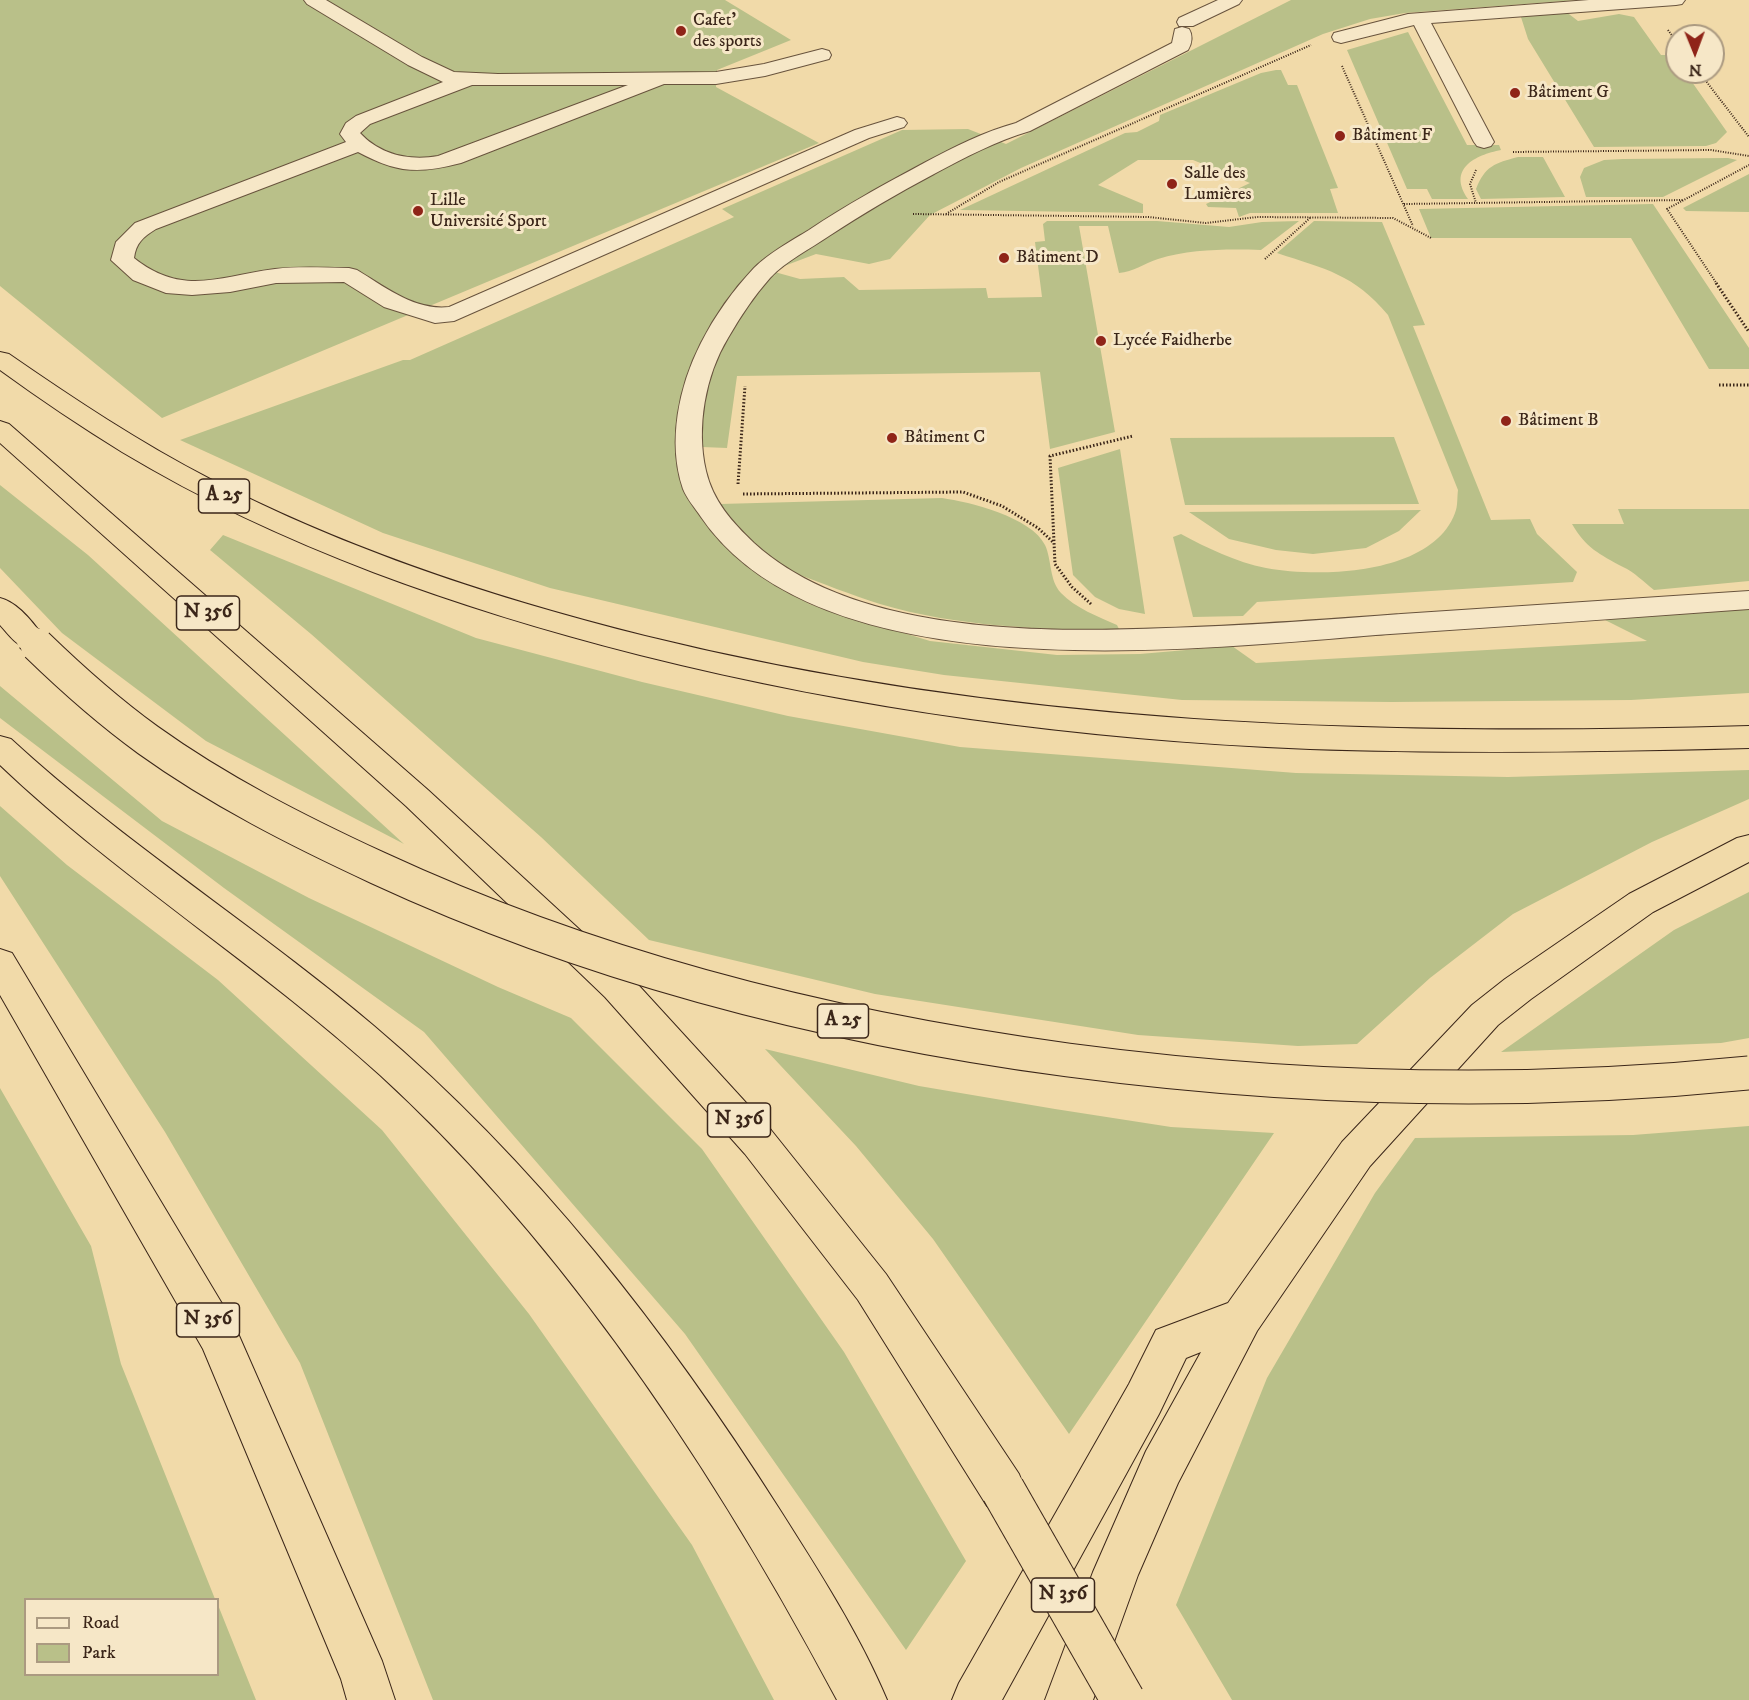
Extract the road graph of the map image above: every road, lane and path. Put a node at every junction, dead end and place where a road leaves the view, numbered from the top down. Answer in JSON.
{"nodes":[{"id":1,"x":312,"y":0,"type":"edge"},
{"id":2,"x":1233,"y":0,"type":"edge"},
{"id":3,"x":1676,"y":0,"type":"edge"},
{"id":4,"x":1420,"y":19,"type":"junction"},
{"id":5,"x":1335,"y":38,"type":"junction"},
{"id":6,"x":822,"y":55,"type":"dead end"},
{"id":7,"x":663,"y":78,"type":"junction"},
{"id":8,"x":469,"y":79,"type":"junction"},
{"id":9,"x":1708,"y":84,"type":"edge"},
{"id":10,"x":897,"y":123,"type":"dead end"},
{"id":11,"x":1749,"y":137,"type":"edge"},
{"id":12,"x":1484,"y":142,"type":"dead end"},
{"id":13,"x":359,"y":144,"type":"junction"},
{"id":14,"x":1504,"y":154,"type":"dead end"},
{"id":15,"x":1749,"y":156,"type":"edge"},
{"id":16,"x":1482,"y":164,"type":"dead end"},
{"id":17,"x":1749,"y":165,"type":"edge"},
{"id":18,"x":1683,"y":200,"type":"junction"},
{"id":19,"x":1476,"y":203,"type":"junction"},
{"id":20,"x":1404,"y":204,"type":"junction"},
{"id":21,"x":849,"y":213,"type":"junction"},
{"id":22,"x":945,"y":215,"type":"junction"},
{"id":23,"x":1310,"y":218,"type":"junction"},
{"id":24,"x":1413,"y":227,"type":"junction"},
{"id":25,"x":1431,"y":238,"type":"dead end"},
{"id":26,"x":1265,"y":259,"type":"dead end"},
{"id":27,"x":1749,"y":332,"type":"edge"},
{"id":28,"x":0,"y":358,"type":"edge"},
{"id":29,"x":1719,"y":385,"type":"dead end"},
{"id":30,"x":1749,"y":385,"type":"edge"},
{"id":31,"x":745,"y":386,"type":"dead end"},
{"id":32,"x":0,"y":429,"type":"edge"},
{"id":33,"x":1132,"y":436,"type":"dead end"},
{"id":34,"x":1053,"y":542,"type":"junction"},
{"id":35,"x":1749,"y":600,"type":"edge"},
{"id":36,"x":1095,"y":606,"type":"dead end"},
{"id":37,"x":0,"y":607,"type":"edge"},
{"id":38,"x":1749,"y":737,"type":"edge"},
{"id":39,"x":0,"y":747,"type":"edge"},
{"id":40,"x":1749,"y":847,"type":"edge"},
{"id":41,"x":0,"y":963,"type":"edge"},
{"id":42,"x":1749,"y":1073,"type":"edge"},
{"id":43,"x":1242,"y":1317,"type":"junction"},
{"id":44,"x":862,"y":1698,"type":"edge"},
{"id":45,"x":371,"y":1700,"type":"edge"},
{"id":46,"x":976,"y":1700,"type":"edge"},
{"id":47,"x":1069,"y":1700,"type":"edge"},
{"id":48,"x":1123,"y":1700,"type":"edge"}],
"edges":[{"from":1,"to":8,"type":"street"},
{"from":2,"to":21,"type":"street"},
{"from":3,"to":4,"type":"street"},
{"from":4,"to":5,"type":"street"},
{"from":4,"to":12,"type":"street"},
{"from":5,"to":20,"type":"path"},
{"from":5,"to":22,"type":"path"},
{"from":6,"to":7,"type":"street"},
{"from":7,"to":8,"type":"street"},
{"from":7,"to":13,"type":"street"},
{"from":8,"to":13,"type":"street"},
{"from":9,"to":11,"type":"path"},
{"from":10,"to":13,"type":"street"},
{"from":14,"to":15,"type":"path"},
{"from":16,"to":19,"type":"path"},
{"from":17,"to":18,"type":"path"},
{"from":18,"to":19,"type":"path"},
{"from":18,"to":27,"type":"path"},
{"from":19,"to":20,"type":"path"},
{"from":20,"to":24,"type":"path"},
{"from":21,"to":22,"type":"path"},
{"from":21,"to":35,"type":"street"},
{"from":22,"to":23,"type":"path"},
{"from":23,"to":24,"type":"path"},
{"from":23,"to":26,"type":"path"},
{"from":24,"to":25,"type":"path"},
{"from":28,"to":38,"type":"highway","number":"A 25"},
{"from":29,"to":30,"type":"path"},
{"from":31,"to":34,"type":"path"},
{"from":32,"to":48,"type":"highway","number":"N 356","bridge":true},
{"from":33,"to":34,"type":"path"},
{"from":34,"to":36,"type":"path"},
{"from":37,"to":42,"type":"highway","number":"A 25","bridge":true},
{"from":39,"to":44,"type":"highway"},
{"from":40,"to":43,"type":"highway"},
{"from":41,"to":45,"type":"highway","number":"N 356"},
{"from":43,"to":46,"type":"highway"},
{"from":43,"to":47,"type":"highway"}]}
